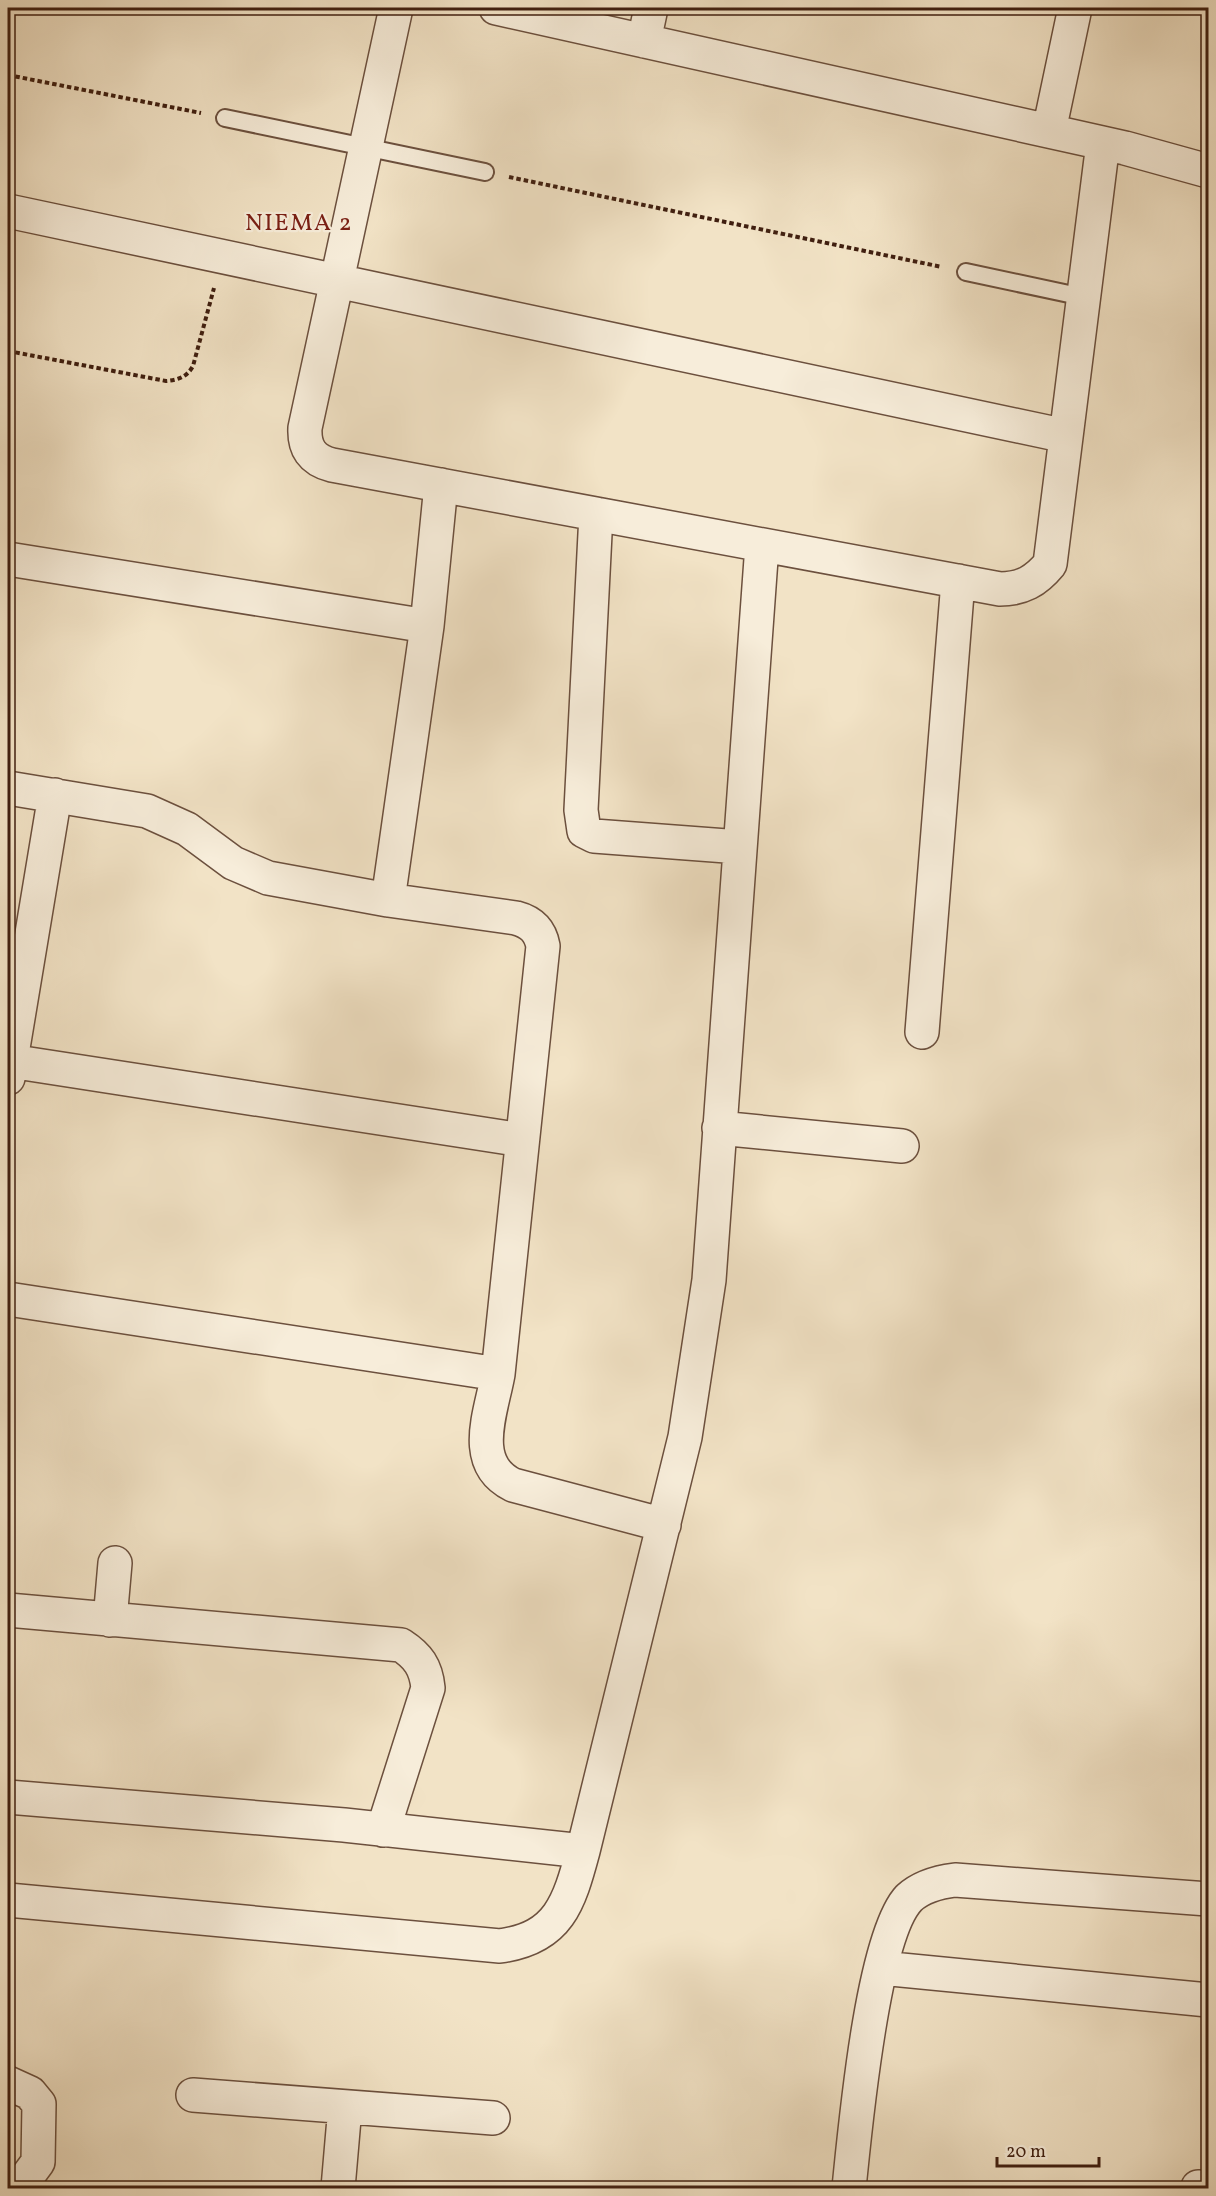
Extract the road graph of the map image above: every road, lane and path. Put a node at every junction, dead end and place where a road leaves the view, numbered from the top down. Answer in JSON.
{"nodes":[{"id":1,"x":396,"y":8,"type":"edge"},
{"id":2,"x":496,"y":8,"type":"edge"},
{"id":3,"x":651,"y":8,"type":"edge"},
{"id":4,"x":1075,"y":8,"type":"edge"},
{"id":5,"x":644,"y":41,"type":"junction"},
{"id":6,"x":8,"y":75,"type":"edge"},
{"id":7,"x":225,"y":118,"type":"joint"},
{"id":8,"x":1049,"y":131,"type":"junction"},
{"id":9,"x":1103,"y":143,"type":"junction"},
{"id":10,"x":365,"y":146,"type":"junction"},
{"id":11,"x":1209,"y":171,"type":"edge"},
{"id":12,"x":485,"y":172,"type":"joint"},
{"id":13,"x":8,"y":211,"type":"edge"},
{"id":14,"x":223,"y":258,"type":"junction"},
{"id":15,"x":966,"y":272,"type":"joint"},
{"id":16,"x":336,"y":282,"type":"junction"},
{"id":17,"x":1083,"y":297,"type":"junction"},
{"id":18,"x":8,"y":351,"type":"edge"},
{"id":19,"x":1066,"y":436,"type":"junction"},
{"id":20,"x":441,"y":485,"type":"junction"},
{"id":21,"x":596,"y":514,"type":"junction"},
{"id":22,"x":762,"y":544,"type":"junction"},
{"id":23,"x":8,"y":559,"type":"edge"},
{"id":24,"x":958,"y":581,"type":"junction"},
{"id":25,"x":427,"y":626,"type":"junction"},
{"id":26,"x":8,"y":788,"type":"edge"},
{"id":27,"x":55,"y":795,"type":"junction"},
{"id":28,"x":740,"y":847,"type":"junction"},
{"id":29,"x":388,"y":900,"type":"junction"},
{"id":30,"x":922,"y":1032,"type":"dead end"},
{"id":31,"x":9,"y":1070,"type":"edge"},
{"id":32,"x":719,"y":1128,"type":"junction"},
{"id":33,"x":522,"y":1140,"type":"junction"},
{"id":34,"x":902,"y":1146,"type":"dead end"},
{"id":35,"x":8,"y":1299,"type":"edge"},
{"id":36,"x":498,"y":1374,"type":"junction"},
{"id":37,"x":664,"y":1525,"type":"junction"},
{"id":38,"x":115,"y":1563,"type":"dead end"},
{"id":39,"x":8,"y":1610,"type":"edge"},
{"id":40,"x":110,"y":1620,"type":"junction"},
{"id":41,"x":8,"y":1797,"type":"edge"},
{"id":42,"x":383,"y":1830,"type":"junction"},
{"id":43,"x":583,"y":1851,"type":"junction"},
{"id":44,"x":1209,"y":1899,"type":"edge"},
{"id":45,"x":8,"y":1900,"type":"edge"},
{"id":46,"x":881,"y":1968,"type":"junction"},
{"id":47,"x":1209,"y":2000,"type":"edge"},
{"id":48,"x":8,"y":2083,"type":"edge"},
{"id":49,"x":193,"y":2095,"type":"dead end"},
{"id":50,"x":345,"y":2107,"type":"junction"},
{"id":51,"x":493,"y":2118,"type":"dead end"},
{"id":52,"x":12,"y":2188,"type":"edge"},
{"id":53,"x":338,"y":2188,"type":"edge"},
{"id":54,"x":849,"y":2188,"type":"edge"}],
"edges":[{"from":1,"to":10,"type":"street"},
{"from":2,"to":5,"type":"street"},
{"from":3,"to":5,"type":"street"},
{"from":4,"to":8,"type":"street"},
{"from":5,"to":8,"type":"street"},
{"from":6,"to":7,"type":"path"},
{"from":7,"to":10,"type":"lane"},
{"from":8,"to":9,"type":"street"},
{"from":9,"to":11,"type":"street"},
{"from":9,"to":17,"type":"street"},
{"from":10,"to":12,"type":"lane"},
{"from":10,"to":16,"type":"street"},
{"from":12,"to":15,"type":"path"},
{"from":13,"to":14,"type":"street"},
{"from":14,"to":16,"type":"street"},
{"from":14,"to":18,"type":"path"},
{"from":15,"to":17,"type":"lane"},
{"from":16,"to":19,"type":"street"},
{"from":16,"to":20,"type":"street"},
{"from":17,"to":19,"type":"street"},
{"from":19,"to":24,"type":"street"},
{"from":20,"to":21,"type":"street"},
{"from":20,"to":25,"type":"street"},
{"from":21,"to":22,"type":"street"},
{"from":21,"to":28,"type":"street"},
{"from":22,"to":24,"type":"street"},
{"from":22,"to":28,"type":"street"},
{"from":23,"to":25,"type":"street"},
{"from":24,"to":30,"type":"street"},
{"from":25,"to":29,"type":"street"},
{"from":26,"to":27,"type":"street"},
{"from":27,"to":29,"type":"street"},
{"from":27,"to":31,"type":"street"},
{"from":28,"to":32,"type":"street"},
{"from":29,"to":33,"type":"street"},
{"from":31,"to":33,"type":"street"},
{"from":32,"to":34,"type":"street"},
{"from":32,"to":37,"type":"street"},
{"from":33,"to":36,"type":"street"},
{"from":35,"to":36,"type":"street"},
{"from":36,"to":37,"type":"street"},
{"from":37,"to":43,"type":"street"},
{"from":38,"to":40,"type":"street"},
{"from":39,"to":40,"type":"street"},
{"from":40,"to":42,"type":"street"},
{"from":41,"to":42,"type":"street"},
{"from":42,"to":43,"type":"street"},
{"from":43,"to":45,"type":"street"},
{"from":44,"to":46,"type":"street"},
{"from":46,"to":47,"type":"street"},
{"from":46,"to":54,"type":"street"},
{"from":48,"to":52,"type":"street"},
{"from":49,"to":50,"type":"street"},
{"from":50,"to":51,"type":"street"},
{"from":50,"to":53,"type":"street"}]}
